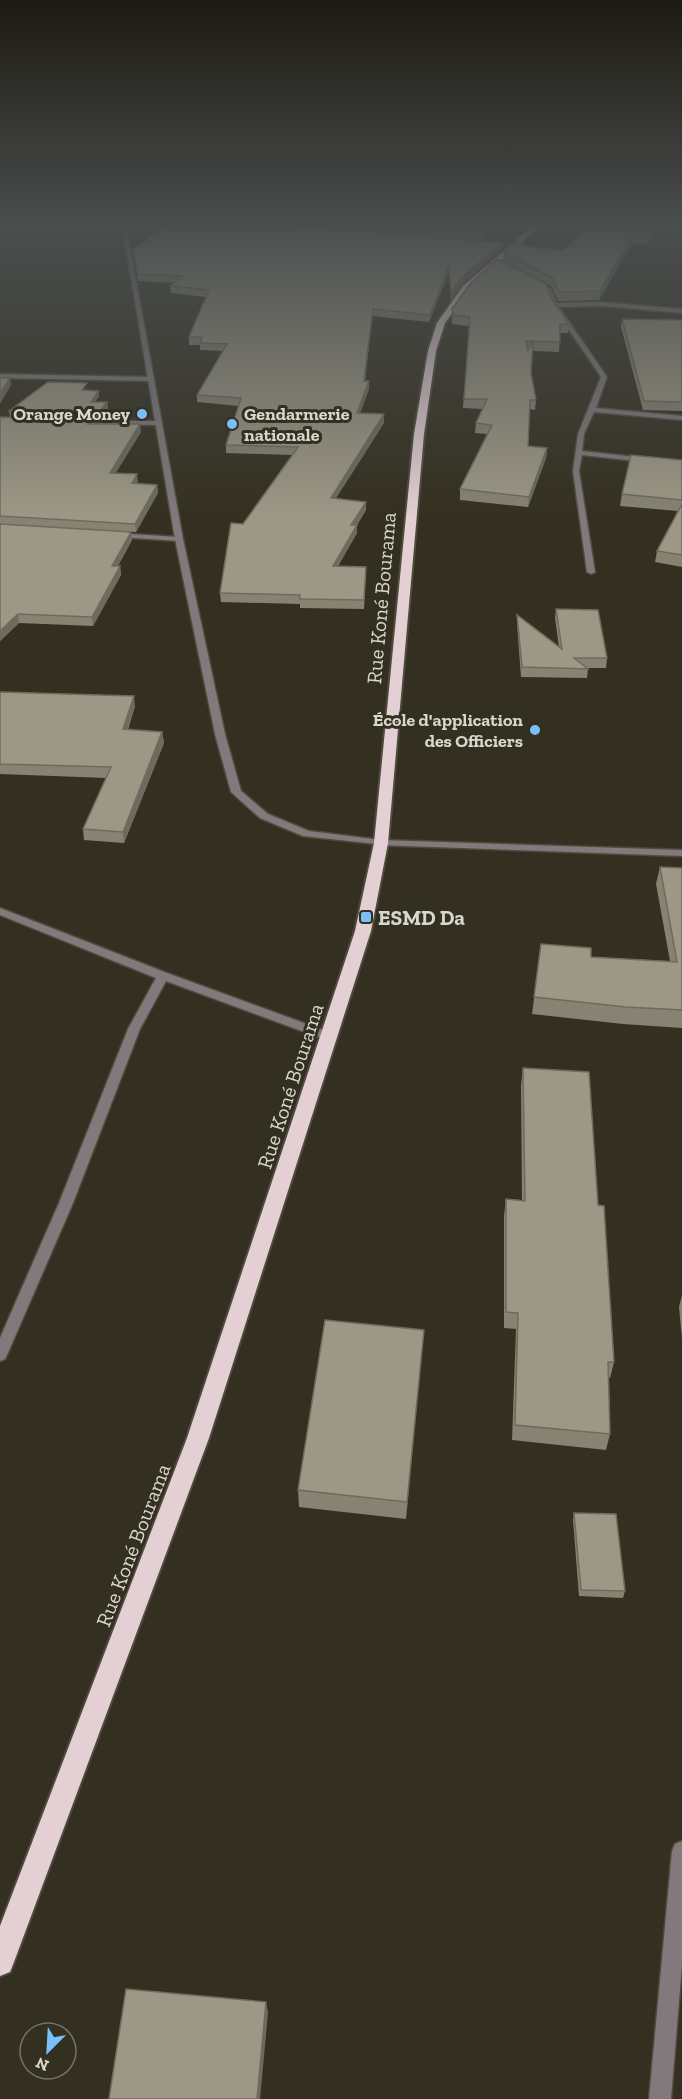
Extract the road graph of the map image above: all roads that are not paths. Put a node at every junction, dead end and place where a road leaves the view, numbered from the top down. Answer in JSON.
{"nodes":[{"id":1,"x":141,"y":323,"type":"edge"},
{"id":2,"x":441,"y":323,"type":"edge"},
{"id":3,"x":567,"y":323,"type":"edge"},
{"id":4,"x":0,"y":376,"type":"edge"},
{"id":5,"x":150,"y":379,"type":"junction"},
{"id":6,"x":592,"y":410,"type":"junction"},
{"id":7,"x":682,"y":418,"type":"edge"},
{"id":8,"x":68,"y":422,"type":"edge"},
{"id":9,"x":159,"y":423,"type":"junction"},
{"id":10,"x":579,"y":453,"type":"junction"},
{"id":11,"x":659,"y":461,"type":"edge"},
{"id":12,"x":107,"y":534,"type":"edge"},
{"id":13,"x":179,"y":539,"type":"junction"},
{"id":14,"x":591,"y":572,"type":"dead end"},
{"id":15,"x":381,"y":843,"type":"junction"},
{"id":16,"x":682,"y":853,"type":"edge"},
{"id":17,"x":0,"y":911,"type":"edge"},
{"id":18,"x":164,"y":976,"type":"junction"},
{"id":19,"x":330,"y":1036,"type":"junction"},
{"id":20,"x":0,"y":1355,"type":"edge"},
{"id":21,"x":682,"y":1851,"type":"edge"},
{"id":22,"x":0,"y":1962,"type":"edge"},
{"id":23,"x":660,"y":2099,"type":"edge"}],
"edges":[{"from":1,"to":5,"type":"street"},
{"from":2,"to":15,"type":"highway","name":"Rue Koné Bourama"},
{"from":3,"to":6,"type":"street"},
{"from":4,"to":5,"type":"street"},
{"from":5,"to":9,"type":"street"},
{"from":6,"to":7,"type":"street"},
{"from":6,"to":10,"type":"street"},
{"from":8,"to":9,"type":"street"},
{"from":9,"to":13,"type":"street"},
{"from":10,"to":11,"type":"street"},
{"from":10,"to":14,"type":"street"},
{"from":12,"to":13,"type":"street"},
{"from":13,"to":15,"type":"street"},
{"from":15,"to":16,"type":"street"},
{"from":15,"to":19,"type":"highway","name":"Rue Koné Bourama"},
{"from":17,"to":18,"type":"street"},
{"from":18,"to":19,"type":"street"},
{"from":18,"to":20,"type":"street"},
{"from":19,"to":22,"type":"highway","name":"Rue Koné Bourama"},
{"from":21,"to":23,"type":"street"}]}
